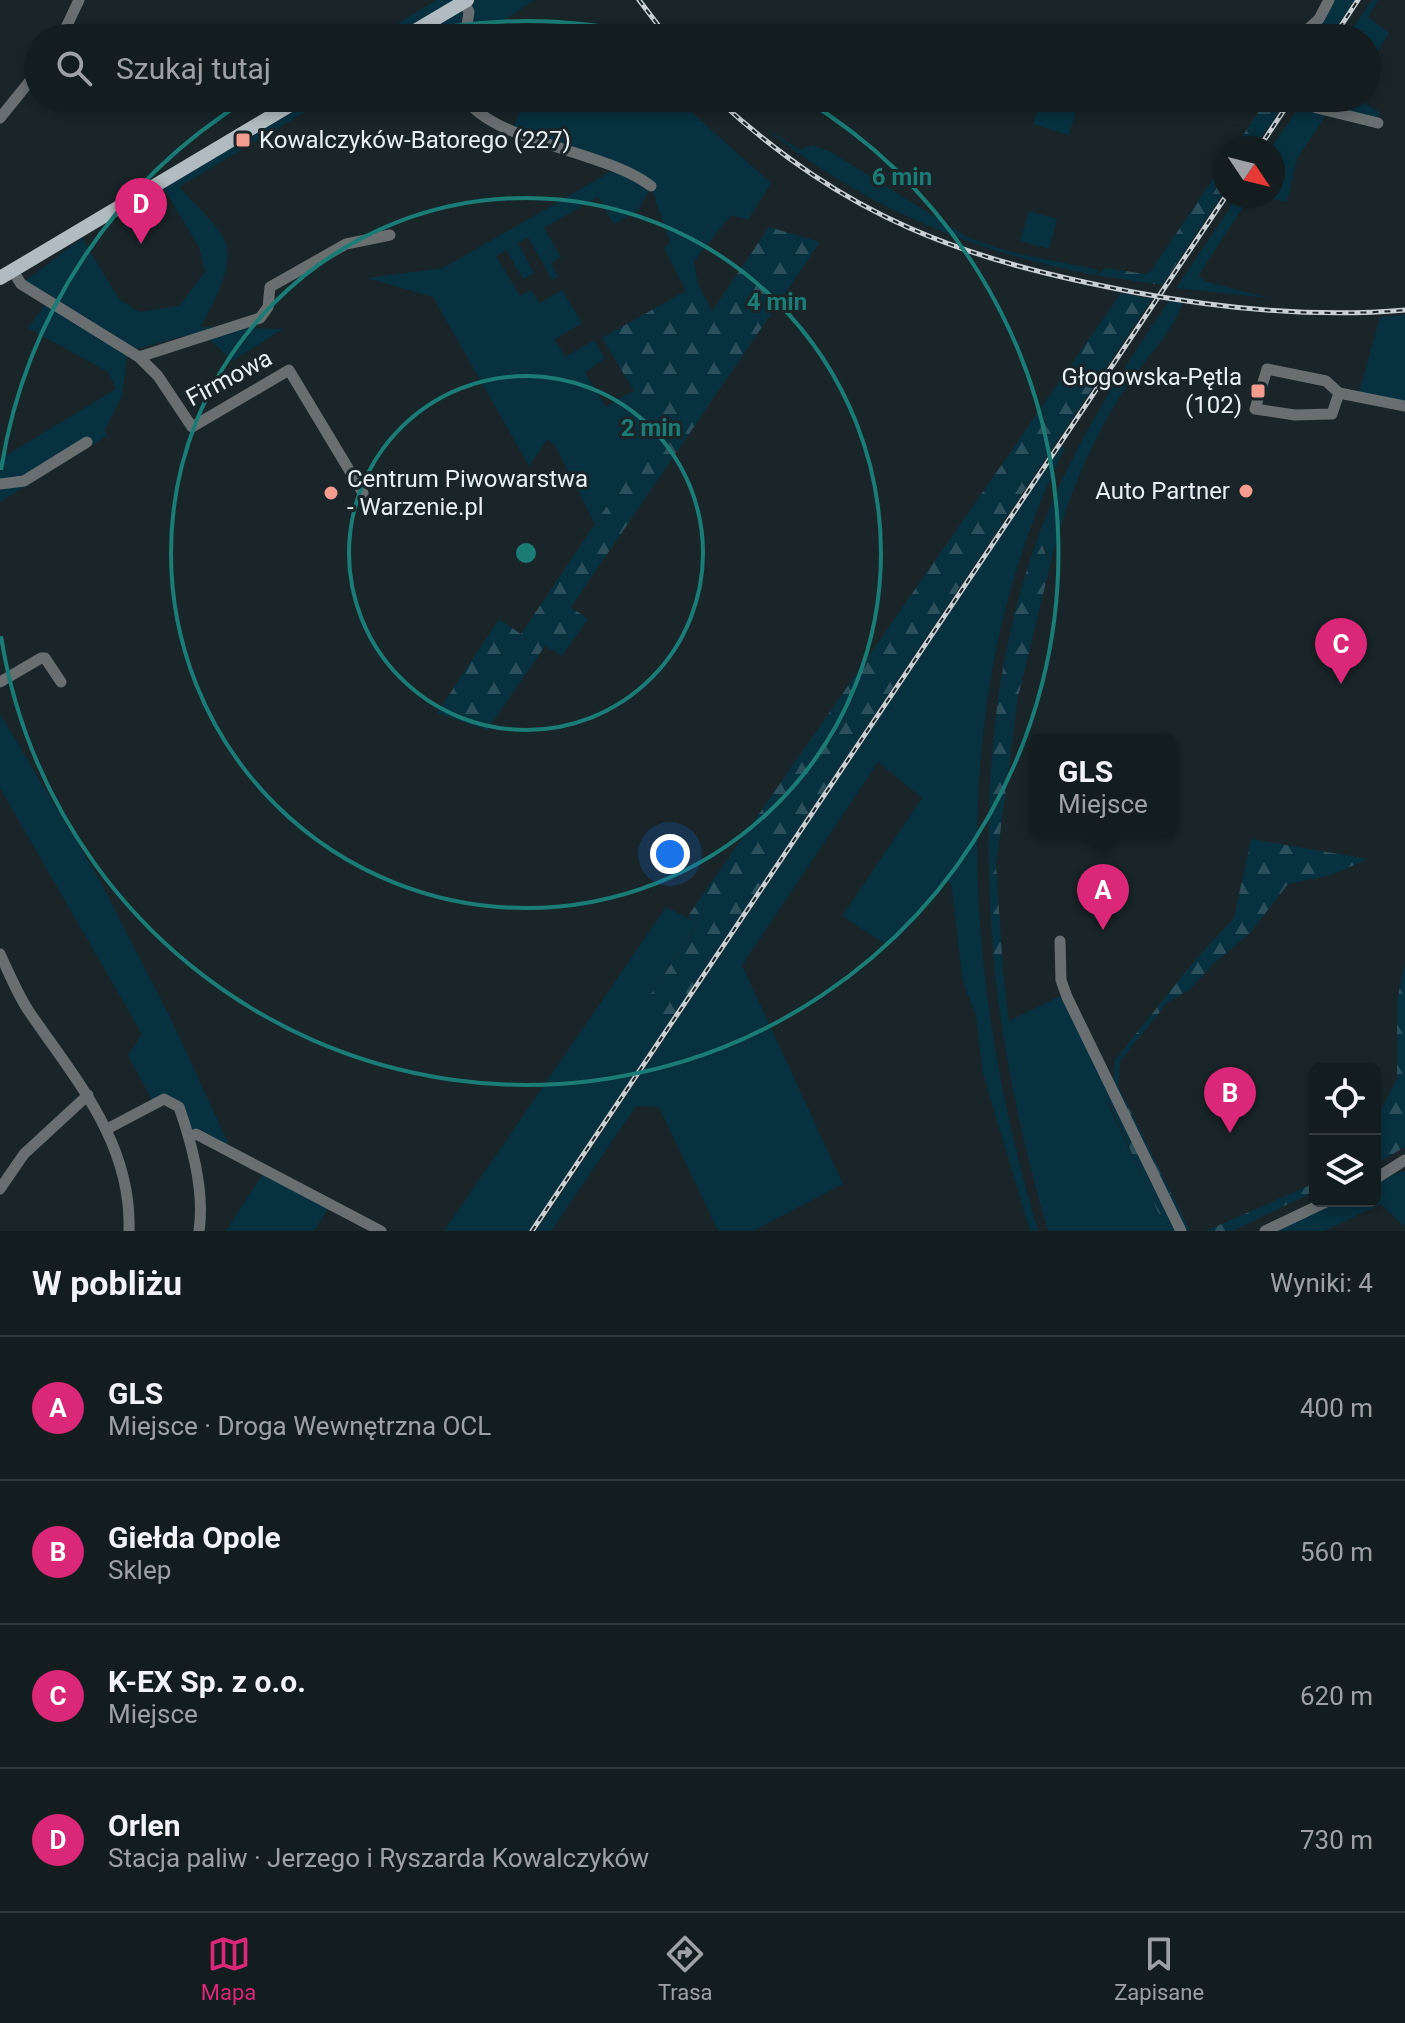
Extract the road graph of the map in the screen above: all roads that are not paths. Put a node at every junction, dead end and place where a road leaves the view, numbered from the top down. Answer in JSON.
{"nodes":[{"id":1,"x":79,"y":0,"type":"edge"},
{"id":2,"x":1329,"y":0,"type":"edge"},
{"id":3,"x":466,"y":1,"type":"edge"},
{"id":4,"x":68,"y":24,"type":"edge"},
{"id":5,"x":427,"y":24,"type":"edge"},
{"id":6,"x":467,"y":24,"type":"edge"},
{"id":7,"x":1313,"y":24,"type":"edge"},
{"id":8,"x":24,"y":88,"type":"edge"},
{"id":9,"x":278,"y":112,"type":"edge"},
{"id":10,"x":478,"y":112,"type":"edge"},
{"id":11,"x":1343,"y":112,"type":"edge"},
{"id":12,"x":0,"y":118,"type":"edge"},
{"id":13,"x":1378,"y":123,"type":"dead end"},
{"id":14,"x":651,"y":186,"type":"dead end"},
{"id":15,"x":390,"y":235,"type":"dead end"},
{"id":16,"x":6,"y":274,"type":"edge"},
{"id":17,"x":139,"y":357,"type":"junction"},
{"id":18,"x":1339,"y":393,"type":"junction"},
{"id":19,"x":1405,"y":406,"type":"edge"},
{"id":20,"x":87,"y":442,"type":"dead end"},
{"id":21,"x":0,"y":484,"type":"edge"},
{"id":22,"x":363,"y":493,"type":"dead end"},
{"id":23,"x":0,"y":682,"type":"edge"},
{"id":24,"x":61,"y":682,"type":"dead end"},
{"id":25,"x":1060,"y":941,"type":"dead end"},
{"id":26,"x":0,"y":954,"type":"edge"},
{"id":27,"x":13,"y":982,"type":"junction"},
{"id":28,"x":0,"y":987,"type":"edge"},
{"id":29,"x":88,"y":1095,"type":"junction"},
{"id":30,"x":107,"y":1129,"type":"junction"},
{"id":31,"x":189,"y":1137,"type":"junction"},
{"id":32,"x":1405,"y":1160,"type":"edge"},
{"id":33,"x":1405,"y":1171,"type":"edge"},
{"id":34,"x":1381,"y":1175,"type":"edge"},
{"id":35,"x":1381,"y":1176,"type":"edge"},
{"id":36,"x":0,"y":1189,"type":"edge"},
{"id":37,"x":1315,"y":1207,"type":"edge"},
{"id":38,"x":129,"y":1231,"type":"edge"},
{"id":39,"x":199,"y":1231,"type":"edge"},
{"id":40,"x":381,"y":1231,"type":"edge"},
{"id":41,"x":1181,"y":1231,"type":"edge"},
{"id":42,"x":1265,"y":1231,"type":"edge"}],
"edges":[{"from":1,"to":4,"type":"street"},
{"from":2,"to":7,"type":"street"},
{"from":3,"to":5,"type":"main road"},
{"from":3,"to":6,"type":"street"},
{"from":8,"to":12,"type":"street"},
{"from":9,"to":16,"type":"main road"},
{"from":10,"to":14,"type":"street"},
{"from":11,"to":13,"type":"street"},
{"from":15,"to":17,"type":"street"},
{"from":16,"to":17,"type":"street","name":"Firmowa"},
{"from":17,"to":22,"type":"street","name":"Firmowa"},
{"from":18,"to":18,"type":"street"},
{"from":18,"to":19,"type":"street"},
{"from":20,"to":21,"type":"street"},
{"from":23,"to":24,"type":"street"},
{"from":25,"to":41,"type":"street"},
{"from":26,"to":27,"type":"street"},
{"from":27,"to":28,"type":"street"},
{"from":27,"to":29,"type":"street"},
{"from":29,"to":30,"type":"street"},
{"from":29,"to":36,"type":"street"},
{"from":30,"to":31,"type":"street"},
{"from":30,"to":38,"type":"street"},
{"from":31,"to":39,"type":"street"},
{"from":31,"to":40,"type":"street"},
{"from":32,"to":34,"type":"street"},
{"from":33,"to":35,"type":"street"},
{"from":37,"to":42,"type":"street"}]}
